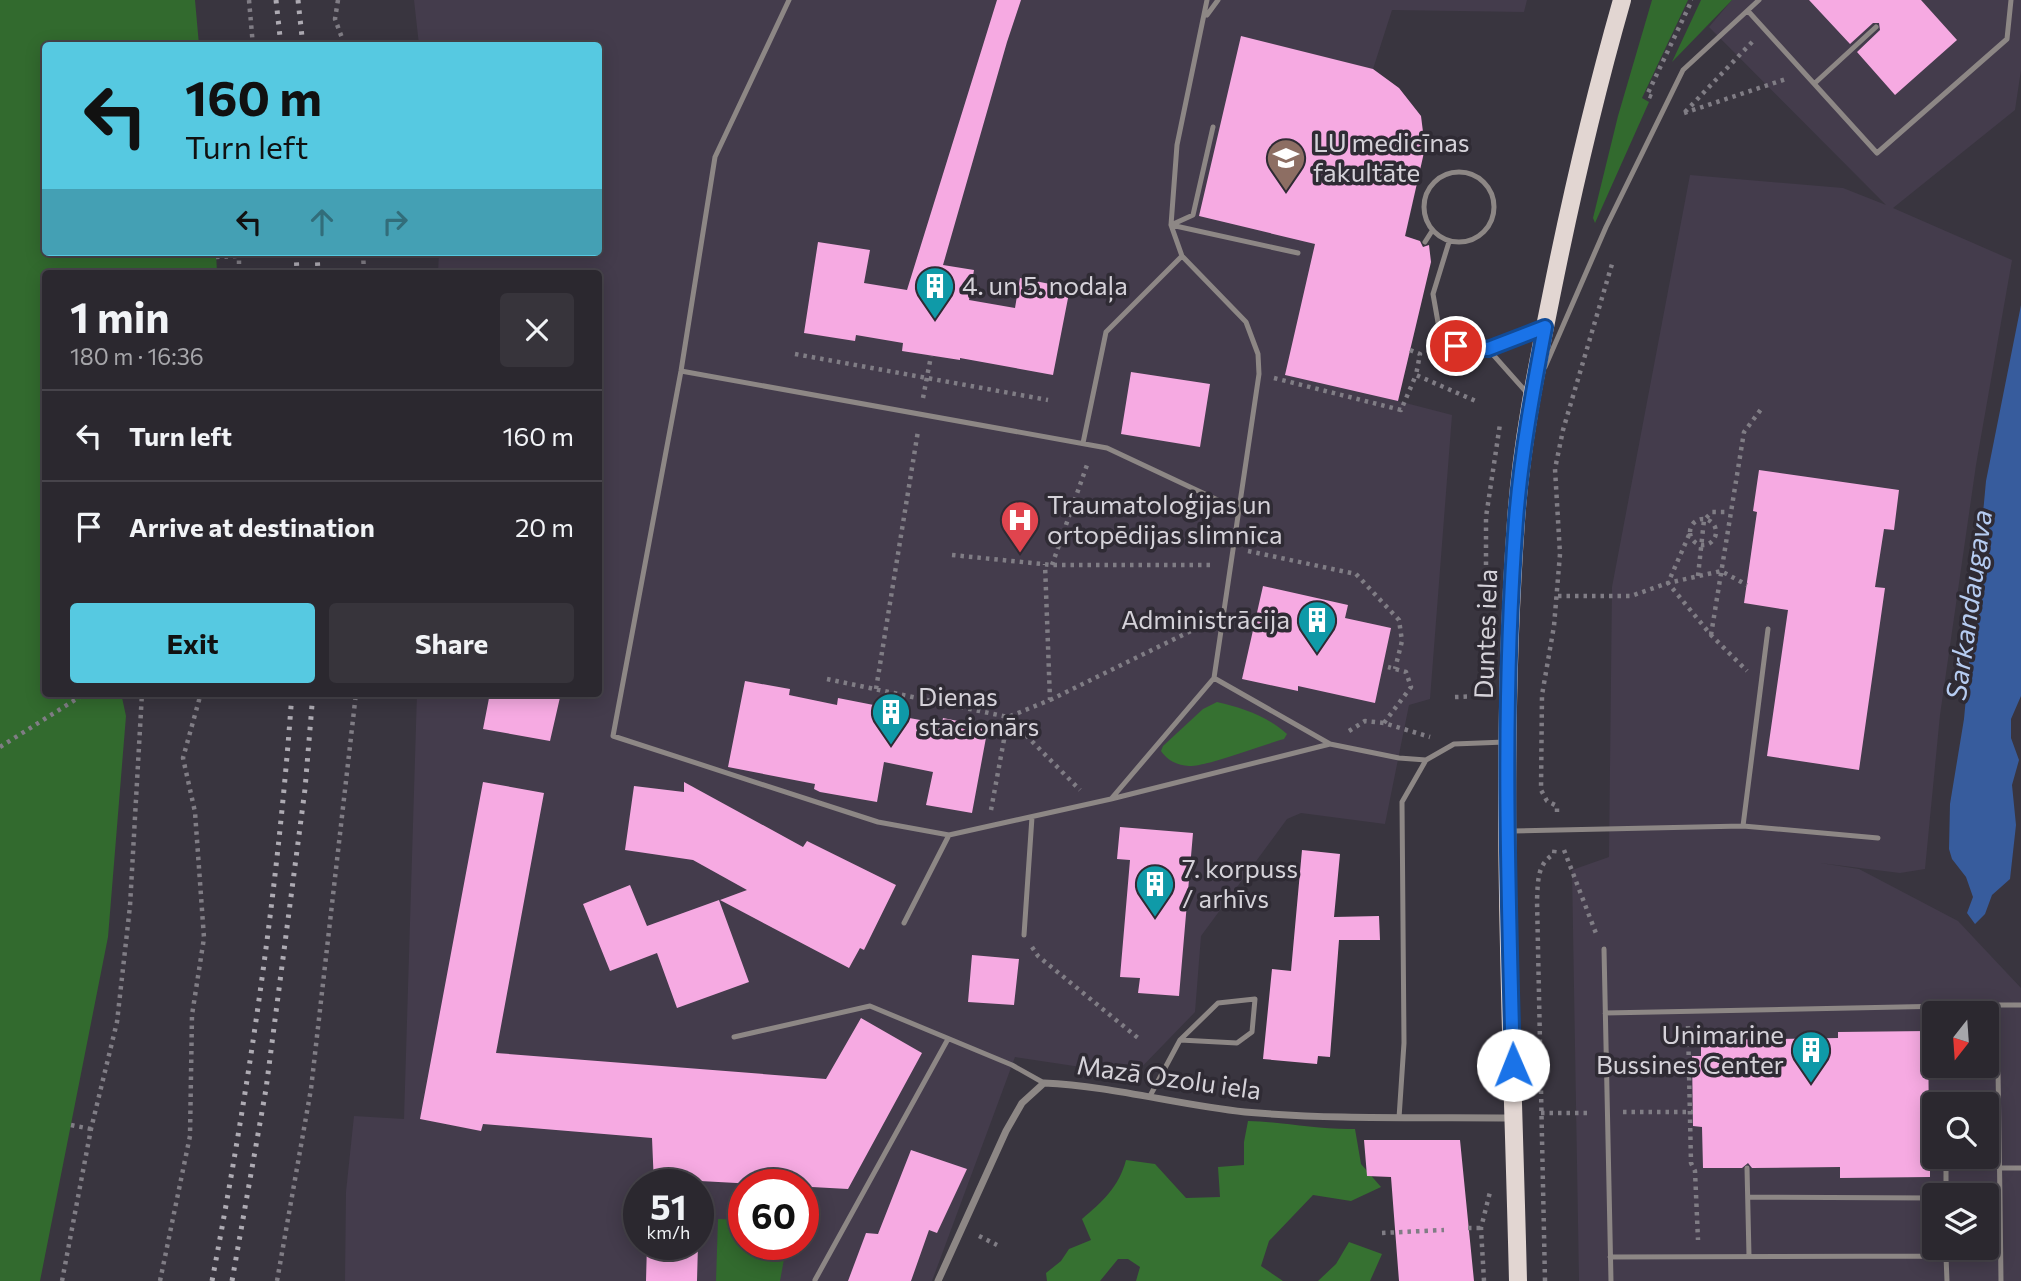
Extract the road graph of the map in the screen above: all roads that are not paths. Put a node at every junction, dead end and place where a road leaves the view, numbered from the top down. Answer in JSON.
{"nodes":[{"id":1,"x":789,"y":0,"type":"edge"},
{"id":2,"x":1207,"y":0,"type":"edge"},
{"id":3,"x":1218,"y":0,"type":"edge"},
{"id":4,"x":1622,"y":0,"type":"edge"},
{"id":5,"x":1759,"y":0,"type":"edge"},
{"id":6,"x":2011,"y":0,"type":"edge"},
{"id":7,"x":1748,"y":11,"type":"junction"},
{"id":8,"x":1205,"y":17,"type":"junction"},
{"id":9,"x":1876,"y":27,"type":"dead end"},
{"id":10,"x":1815,"y":83,"type":"junction"},
{"id":11,"x":1213,"y":127,"type":"dead end"},
{"id":12,"x":1171,"y":225,"type":"junction"},
{"id":13,"x":1432,"y":231,"type":"junction"},
{"id":14,"x":1425,"y":242,"type":"dead end"},
{"id":15,"x":1449,"y":242,"type":"junction"},
{"id":16,"x":1298,"y":253,"type":"dead end"},
{"id":17,"x":1182,"y":256,"type":"junction"},
{"id":18,"x":1424,"y":289,"type":"dead end"},
{"id":19,"x":1433,"y":294,"type":"junction"},
{"id":20,"x":1545,"y":327,"type":"junction"},
{"id":21,"x":1488,"y":349,"type":"junction"},
{"id":22,"x":681,"y":371,"type":"junction"},
{"id":23,"x":1531,"y":398,"type":"junction"},
{"id":24,"x":1083,"y":443,"type":"junction"},
{"id":25,"x":1239,"y":510,"type":"junction"},
{"id":26,"x":1768,"y":629,"type":"dead end"},
{"id":27,"x":1214,"y":678,"type":"junction"},
{"id":28,"x":1509,"y":741,"type":"junction"},
{"id":29,"x":1330,"y":744,"type":"junction"},
{"id":30,"x":1426,"y":760,"type":"junction"},
{"id":31,"x":1111,"y":799,"type":"junction"},
{"id":32,"x":1032,"y":817,"type":"junction"},
{"id":33,"x":1743,"y":826,"type":"junction"},
{"id":34,"x":1509,"y":832,"type":"junction"},
{"id":35,"x":949,"y":835,"type":"junction"},
{"id":36,"x":1878,"y":838,"type":"dead end"},
{"id":37,"x":904,"y":923,"type":"dead end"},
{"id":38,"x":1024,"y":935,"type":"road end"},
{"id":39,"x":1604,"y":949,"type":"road end"},
{"id":40,"x":1999,"y":1005,"type":"edge"},
{"id":41,"x":2021,"y":1005,"type":"edge"},
{"id":42,"x":1922,"y":1006,"type":"edge"},
{"id":43,"x":1605,"y":1013,"type":"junction"},
{"id":44,"x":734,"y":1037,"type":"dead end"},
{"id":45,"x":948,"y":1039,"type":"junction"},
{"id":46,"x":1180,"y":1040,"type":"junction"},
{"id":47,"x":1044,"y":1083,"type":"junction"},
{"id":48,"x":1150,"y":1096,"type":"junction"},
{"id":49,"x":1399,"y":1118,"type":"junction"},
{"id":50,"x":1514,"y":1118,"type":"junction"},
{"id":51,"x":1747,"y":1168,"type":"dead end"},
{"id":52,"x":1999,"y":1168,"type":"joint"},
{"id":53,"x":2021,"y":1168,"type":"edge"},
{"id":54,"x":1748,"y":1197,"type":"junction"},
{"id":55,"x":1922,"y":1198,"type":"edge"},
{"id":56,"x":2000,"y":1199,"type":"joint"},
{"id":57,"x":1749,"y":1256,"type":"junction"},
{"id":58,"x":1922,"y":1256,"type":"edge"},
{"id":59,"x":1610,"y":1257,"type":"junction"},
{"id":60,"x":1947,"y":1260,"type":"edge"},
{"id":61,"x":815,"y":1280,"type":"edge"},
{"id":62,"x":938,"y":1281,"type":"edge"},
{"id":63,"x":1518,"y":1281,"type":"edge"},
{"id":64,"x":1611,"y":1281,"type":"edge"},
{"id":65,"x":1947,"y":1281,"type":"edge"},
{"id":66,"x":2001,"y":1281,"type":"edge"}],
"edges":[{"from":1,"to":22,"type":"lane"},
{"from":2,"to":8,"type":"lane"},
{"from":3,"to":8,"type":"lane"},
{"from":4,"to":20,"type":"main road","name":"Duntes iela"},
{"from":5,"to":7,"type":"lane"},
{"from":6,"to":10,"type":"lane"},
{"from":7,"to":10,"type":"lane"},
{"from":7,"to":23,"type":"lane"},
{"from":8,"to":12,"type":"lane"},
{"from":9,"to":10,"type":"lane"},
{"from":11,"to":12,"type":"lane"},
{"from":12,"to":16,"type":"lane"},
{"from":12,"to":17,"type":"lane"},
{"from":13,"to":14,"type":"lane"},
{"from":13,"to":15,"type":"lane"},
{"from":13,"to":15,"type":"lane"},
{"from":15,"to":19,"type":"lane"},
{"from":17,"to":24,"type":"lane"},
{"from":17,"to":25,"type":"lane"},
{"from":18,"to":19,"type":"lane"},
{"from":19,"to":21,"type":"lane"},
{"from":20,"to":21,"type":"lane"},
{"from":20,"to":23,"type":"main road","name":"Duntes iela"},
{"from":21,"to":23,"type":"lane"},
{"from":22,"to":24,"type":"lane"},
{"from":22,"to":35,"type":"lane"},
{"from":23,"to":28,"type":"main road","name":"Duntes iela"},
{"from":24,"to":25,"type":"lane"},
{"from":25,"to":27,"type":"lane"},
{"from":26,"to":33,"type":"lane"},
{"from":27,"to":29,"type":"lane"},
{"from":27,"to":31,"type":"lane"},
{"from":28,"to":30,"type":"lane"},
{"from":28,"to":34,"type":"main road","name":"Duntes iela"},
{"from":29,"to":30,"type":"lane"},
{"from":29,"to":31,"type":"lane"},
{"from":30,"to":49,"type":"lane"},
{"from":31,"to":32,"type":"lane"},
{"from":32,"to":35,"type":"lane"},
{"from":32,"to":38,"type":"lane"},
{"from":33,"to":34,"type":"lane"},
{"from":33,"to":36,"type":"lane"},
{"from":34,"to":50,"type":"main road","name":"Duntes iela"},
{"from":35,"to":37,"type":"lane"},
{"from":39,"to":43,"type":"lane"},
{"from":40,"to":41,"type":"lane"},
{"from":42,"to":43,"type":"lane"},
{"from":43,"to":59,"type":"lane"},
{"from":44,"to":45,"type":"lane"},
{"from":45,"to":47,"type":"lane"},
{"from":45,"to":61,"type":"lane"},
{"from":46,"to":46,"type":"lane"},
{"from":46,"to":48,"type":"lane"},
{"from":47,"to":48,"type":"street","name":"Mazā Ozolu iela"},
{"from":47,"to":62,"type":"street","name":"Mazā Ozolu iela"},
{"from":48,"to":49,"type":"street","name":"Mazā Ozolu iela"},
{"from":49,"to":50,"type":"street","name":"Mazā Ozolu iela"},
{"from":50,"to":63,"type":"main road","name":"Duntes iela"},
{"from":51,"to":54,"type":"lane"},
{"from":52,"to":53,"type":"lane"},
{"from":52,"to":56,"type":"lane"},
{"from":54,"to":55,"type":"lane"},
{"from":54,"to":57,"type":"lane"},
{"from":56,"to":66,"type":"lane"},
{"from":57,"to":58,"type":"lane"},
{"from":57,"to":59,"type":"lane"},
{"from":59,"to":64,"type":"lane"},
{"from":60,"to":65,"type":"lane"}]}
